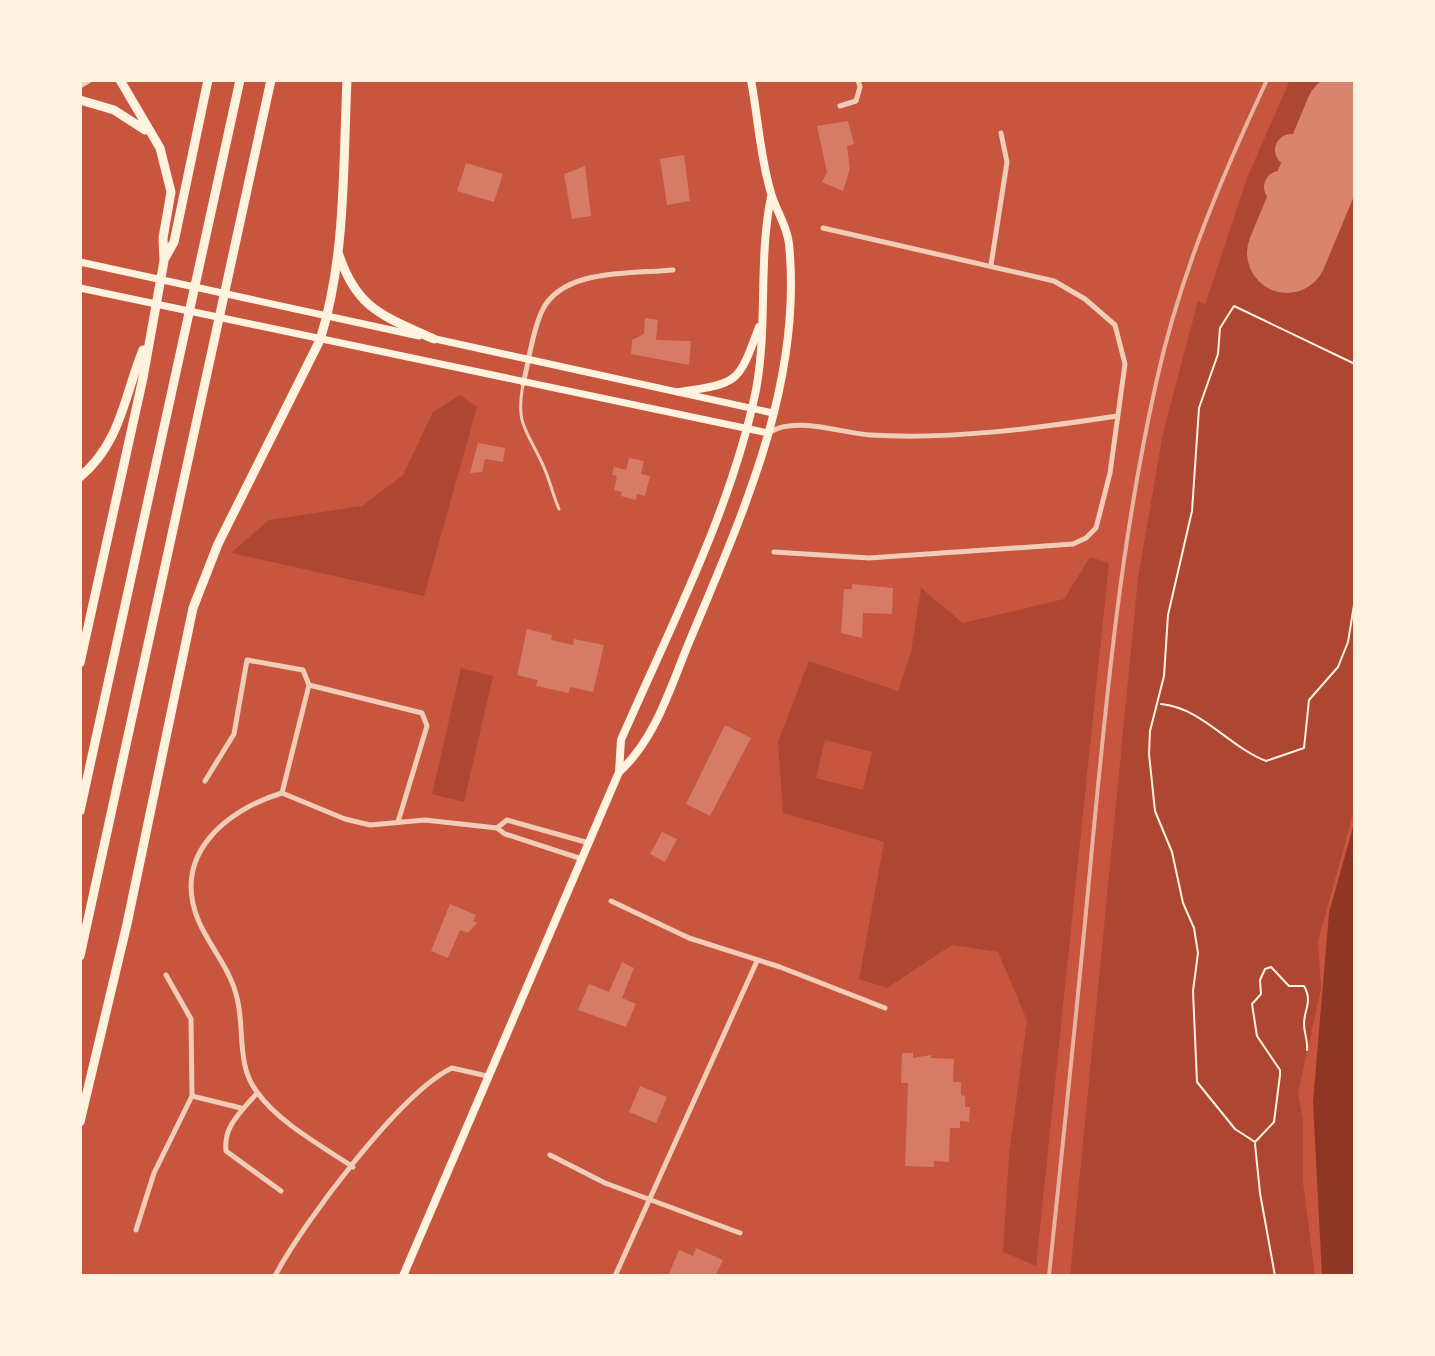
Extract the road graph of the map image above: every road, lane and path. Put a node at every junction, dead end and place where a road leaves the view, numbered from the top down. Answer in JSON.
{"nodes":[{"id":1,"x":90,"y":80,"type":"edge"},
{"id":2,"x":120,"y":80,"type":"edge"},
{"id":3,"x":208,"y":80,"type":"edge"},
{"id":4,"x":240,"y":80,"type":"edge"},
{"id":5,"x":271,"y":80,"type":"edge"},
{"id":6,"x":347,"y":80,"type":"edge"},
{"id":7,"x":751,"y":80,"type":"edge"},
{"id":8,"x":858,"y":80,"type":"edge"},
{"id":9,"x":80,"y":86,"type":"edge"},
{"id":10,"x":80,"y":100,"type":"edge"},
{"id":11,"x":840,"y":106,"type":"dead end"},
{"id":12,"x":1001,"y":133,"type":"dead end"},
{"id":13,"x":151,"y":135,"type":"junction"},
{"id":14,"x":771,"y":196,"type":"junction"},
{"id":15,"x":823,"y":228,"type":"dead end"},
{"id":16,"x":338,"y":250,"type":"junction"},
{"id":17,"x":164,"y":261,"type":"junction"},
{"id":18,"x":80,"y":262,"type":"edge"},
{"id":19,"x":991,"y":265,"type":"junction"},
{"id":20,"x":673,"y":270,"type":"dead end"},
{"id":21,"x":80,"y":288,"type":"edge"},
{"id":22,"x":327,"y":317,"type":"junction"},
{"id":23,"x":762,"y":319,"type":"junction"},
{"id":24,"x":149,"y":335,"type":"junction"},
{"id":25,"x":434,"y":339,"type":"junction"},
{"id":26,"x":320,"y":340,"type":"junction"},
{"id":27,"x":529,"y":359,"type":"junction"},
{"id":28,"x":1355,"y":364,"type":"edge"},
{"id":29,"x":523,"y":384,"type":"junction"},
{"id":30,"x":679,"y":392,"type":"junction"},
{"id":31,"x":751,"y":407,"type":"junction"},
{"id":32,"x":773,"y":413,"type":"junction"},
{"id":33,"x":1117,"y":416,"type":"junction"},
{"id":34,"x":783,"y":424,"type":"junction"},
{"id":35,"x":745,"y":429,"type":"junction"},
{"id":36,"x":768,"y":433,"type":"junction"},
{"id":37,"x":80,"y":477,"type":"edge"},
{"id":38,"x":559,"y":509,"type":"dead end"},
{"id":39,"x":774,"y":552,"type":"dead end"},
{"id":40,"x":1355,"y":599,"type":"edge"},
{"id":41,"x":80,"y":663,"type":"edge"},
{"id":42,"x":309,"y":685,"type":"junction"},
{"id":43,"x":1159,"y":704,"type":"junction"},
{"id":44,"x":619,"y":772,"type":"junction"},
{"id":45,"x":205,"y":781,"type":"dead end"},
{"id":46,"x":282,"y":793,"type":"junction"},
{"id":47,"x":80,"y":811,"type":"edge"},
{"id":48,"x":398,"y":822,"type":"junction"},
{"id":49,"x":497,"y":828,"type":"junction"},
{"id":50,"x":589,"y":843,"type":"junction"},
{"id":51,"x":583,"y":860,"type":"junction"},
{"id":52,"x":611,"y":901,"type":"dead end"},
{"id":53,"x":80,"y":956,"type":"edge"},
{"id":54,"x":757,"y":961,"type":"junction"},
{"id":55,"x":166,"y":975,"type":"dead end"},
{"id":56,"x":885,"y":1008,"type":"dead end"},
{"id":57,"x":1307,"y":1050,"type":"dead end"},
{"id":58,"x":487,"y":1076,"type":"junction"},
{"id":59,"x":257,"y":1093,"type":"junction"},
{"id":60,"x":192,"y":1096,"type":"junction"},
{"id":61,"x":241,"y":1108,"type":"junction"},
{"id":62,"x":80,"y":1122,"type":"edge"},
{"id":63,"x":1255,"y":1142,"type":"junction"},
{"id":64,"x":550,"y":1155,"type":"dead end"},
{"id":65,"x":353,"y":1167,"type":"junction"},
{"id":66,"x":281,"y":1191,"type":"dead end"},
{"id":67,"x":648,"y":1200,"type":"junction"},
{"id":68,"x":136,"y":1230,"type":"dead end"},
{"id":69,"x":740,"y":1233,"type":"dead end"},
{"id":70,"x":275,"y":1276,"type":"edge"},
{"id":71,"x":403,"y":1276,"type":"edge"},
{"id":72,"x":615,"y":1276,"type":"edge"},
{"id":73,"x":1275,"y":1276,"type":"edge"}],
"edges":[{"from":1,"to":9,"type":"street"},
{"from":2,"to":13,"type":"highway"},
{"from":3,"to":17,"type":"highway"},
{"from":4,"to":47,"type":"highway"},
{"from":5,"to":53,"type":"highway"},
{"from":6,"to":16,"type":"highway"},
{"from":7,"to":14,"type":"main road"},
{"from":8,"to":11,"type":"street"},
{"from":10,"to":13,"type":"highway"},
{"from":12,"to":19,"type":"street"},
{"from":13,"to":17,"type":"highway"},
{"from":14,"to":23,"type":"main road"},
{"from":14,"to":32,"type":"main road"},
{"from":15,"to":19,"type":"street"},
{"from":16,"to":22,"type":"highway"},
{"from":16,"to":25,"type":"highway"},
{"from":17,"to":24,"type":"highway"},
{"from":18,"to":22,"type":"main road"},
{"from":19,"to":33,"type":"street"},
{"from":20,"to":27,"type":"street"},
{"from":21,"to":26,"type":"main road"},
{"from":22,"to":25,"type":"main road"},
{"from":22,"to":26,"type":"highway"},
{"from":23,"to":30,"type":"main road"},
{"from":23,"to":31,"type":"main road"},
{"from":24,"to":37,"type":"highway"},
{"from":24,"to":41,"type":"highway"},
{"from":25,"to":27,"type":"main road"},
{"from":26,"to":29,"type":"main road"},
{"from":26,"to":62,"type":"highway"},
{"from":27,"to":29,"type":"street"},
{"from":27,"to":30,"type":"main road"},
{"from":28,"to":43,"type":"path"},
{"from":29,"to":35,"type":"main road"},
{"from":29,"to":38,"type":"lane"},
{"from":30,"to":31,"type":"main road"},
{"from":31,"to":32,"type":"main road"},
{"from":31,"to":35,"type":"main road"},
{"from":32,"to":34,"type":"street"},
{"from":32,"to":36,"type":"main road"},
{"from":33,"to":34,"type":"street"},
{"from":33,"to":39,"type":"street"},
{"from":34,"to":36,"type":"street"},
{"from":35,"to":36,"type":"main road"},
{"from":35,"to":44,"type":"main road"},
{"from":36,"to":44,"type":"main road"},
{"from":40,"to":43,"type":"path"},
{"from":42,"to":45,"type":"street"},
{"from":42,"to":46,"type":"street"},
{"from":42,"to":48,"type":"street"},
{"from":43,"to":63,"type":"path"},
{"from":44,"to":50,"type":"main road"},
{"from":46,"to":48,"type":"street"},
{"from":46,"to":59,"type":"street"},
{"from":48,"to":49,"type":"street"},
{"from":49,"to":50,"type":"street"},
{"from":49,"to":51,"type":"street"},
{"from":50,"to":51,"type":"main road"},
{"from":51,"to":58,"type":"main road"},
{"from":52,"to":54,"type":"street"},
{"from":54,"to":56,"type":"street"},
{"from":54,"to":67,"type":"street"},
{"from":55,"to":60,"type":"street"},
{"from":57,"to":63,"type":"path"},
{"from":58,"to":65,"type":"street"},
{"from":58,"to":71,"type":"main road"},
{"from":59,"to":61,"type":"street"},
{"from":59,"to":65,"type":"street"},
{"from":60,"to":61,"type":"street"},
{"from":60,"to":68,"type":"street"},
{"from":61,"to":66,"type":"street"},
{"from":63,"to":73,"type":"path"},
{"from":64,"to":67,"type":"street"},
{"from":65,"to":70,"type":"street"},
{"from":67,"to":69,"type":"street"},
{"from":67,"to":72,"type":"street"}]}
